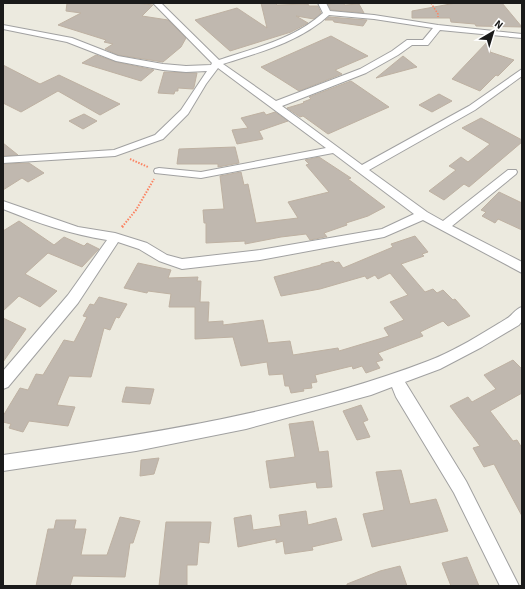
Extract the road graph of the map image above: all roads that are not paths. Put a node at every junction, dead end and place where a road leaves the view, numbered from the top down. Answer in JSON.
{"nodes":[{"id":1,"x":157,"y":3,"type":"edge"},
{"id":2,"x":322,"y":3,"type":"edge"},
{"id":3,"x":327,"y":13,"type":"junction"},
{"id":4,"x":3,"y":27,"type":"edge"},
{"id":5,"x":438,"y":27,"type":"junction"},
{"id":6,"x":522,"y":36,"type":"edge"},
{"id":7,"x":214,"y":65,"type":"junction"},
{"id":8,"x":522,"y":72,"type":"edge"},
{"id":9,"x":275,"y":105,"type":"junction"},
{"id":10,"x":335,"y":149,"type":"junction"},
{"id":11,"x":3,"y":160,"type":"edge"},
{"id":12,"x":362,"y":170,"type":"junction"},
{"id":13,"x":158,"y":171,"type":"road end"},
{"id":14,"x":512,"y":172,"type":"dead end"},
{"id":15,"x":3,"y":205,"type":"edge"},
{"id":16,"x":423,"y":215,"type":"junction"},
{"id":17,"x":444,"y":226,"type":"junction"},
{"id":18,"x":114,"y":237,"type":"junction"},
{"id":19,"x":522,"y":268,"type":"edge"},
{"id":20,"x":522,"y":312,"type":"edge"},
{"id":21,"x":396,"y":379,"type":"junction"},
{"id":22,"x":3,"y":382,"type":"edge"},
{"id":23,"x":3,"y":463,"type":"edge"},
{"id":24,"x":510,"y":586,"type":"edge"}],
"edges":[{"from":1,"to":7,"type":"street"},
{"from":2,"to":3,"type":"street"},
{"from":3,"to":5,"type":"street"},
{"from":3,"to":7,"type":"street"},
{"from":4,"to":7,"type":"street"},
{"from":5,"to":6,"type":"street"},
{"from":5,"to":9,"type":"street"},
{"from":7,"to":9,"type":"street"},
{"from":7,"to":11,"type":"street"},
{"from":8,"to":12,"type":"street"},
{"from":9,"to":10,"type":"street"},
{"from":10,"to":12,"type":"street"},
{"from":10,"to":13,"type":"street"},
{"from":12,"to":16,"type":"street"},
{"from":14,"to":17,"type":"street"},
{"from":15,"to":18,"type":"street"},
{"from":16,"to":17,"type":"street"},
{"from":16,"to":18,"type":"street"},
{"from":17,"to":19,"type":"street"},
{"from":18,"to":22,"type":"street"},
{"from":20,"to":21,"type":"street"},
{"from":21,"to":23,"type":"street"},
{"from":21,"to":24,"type":"street"}]}
